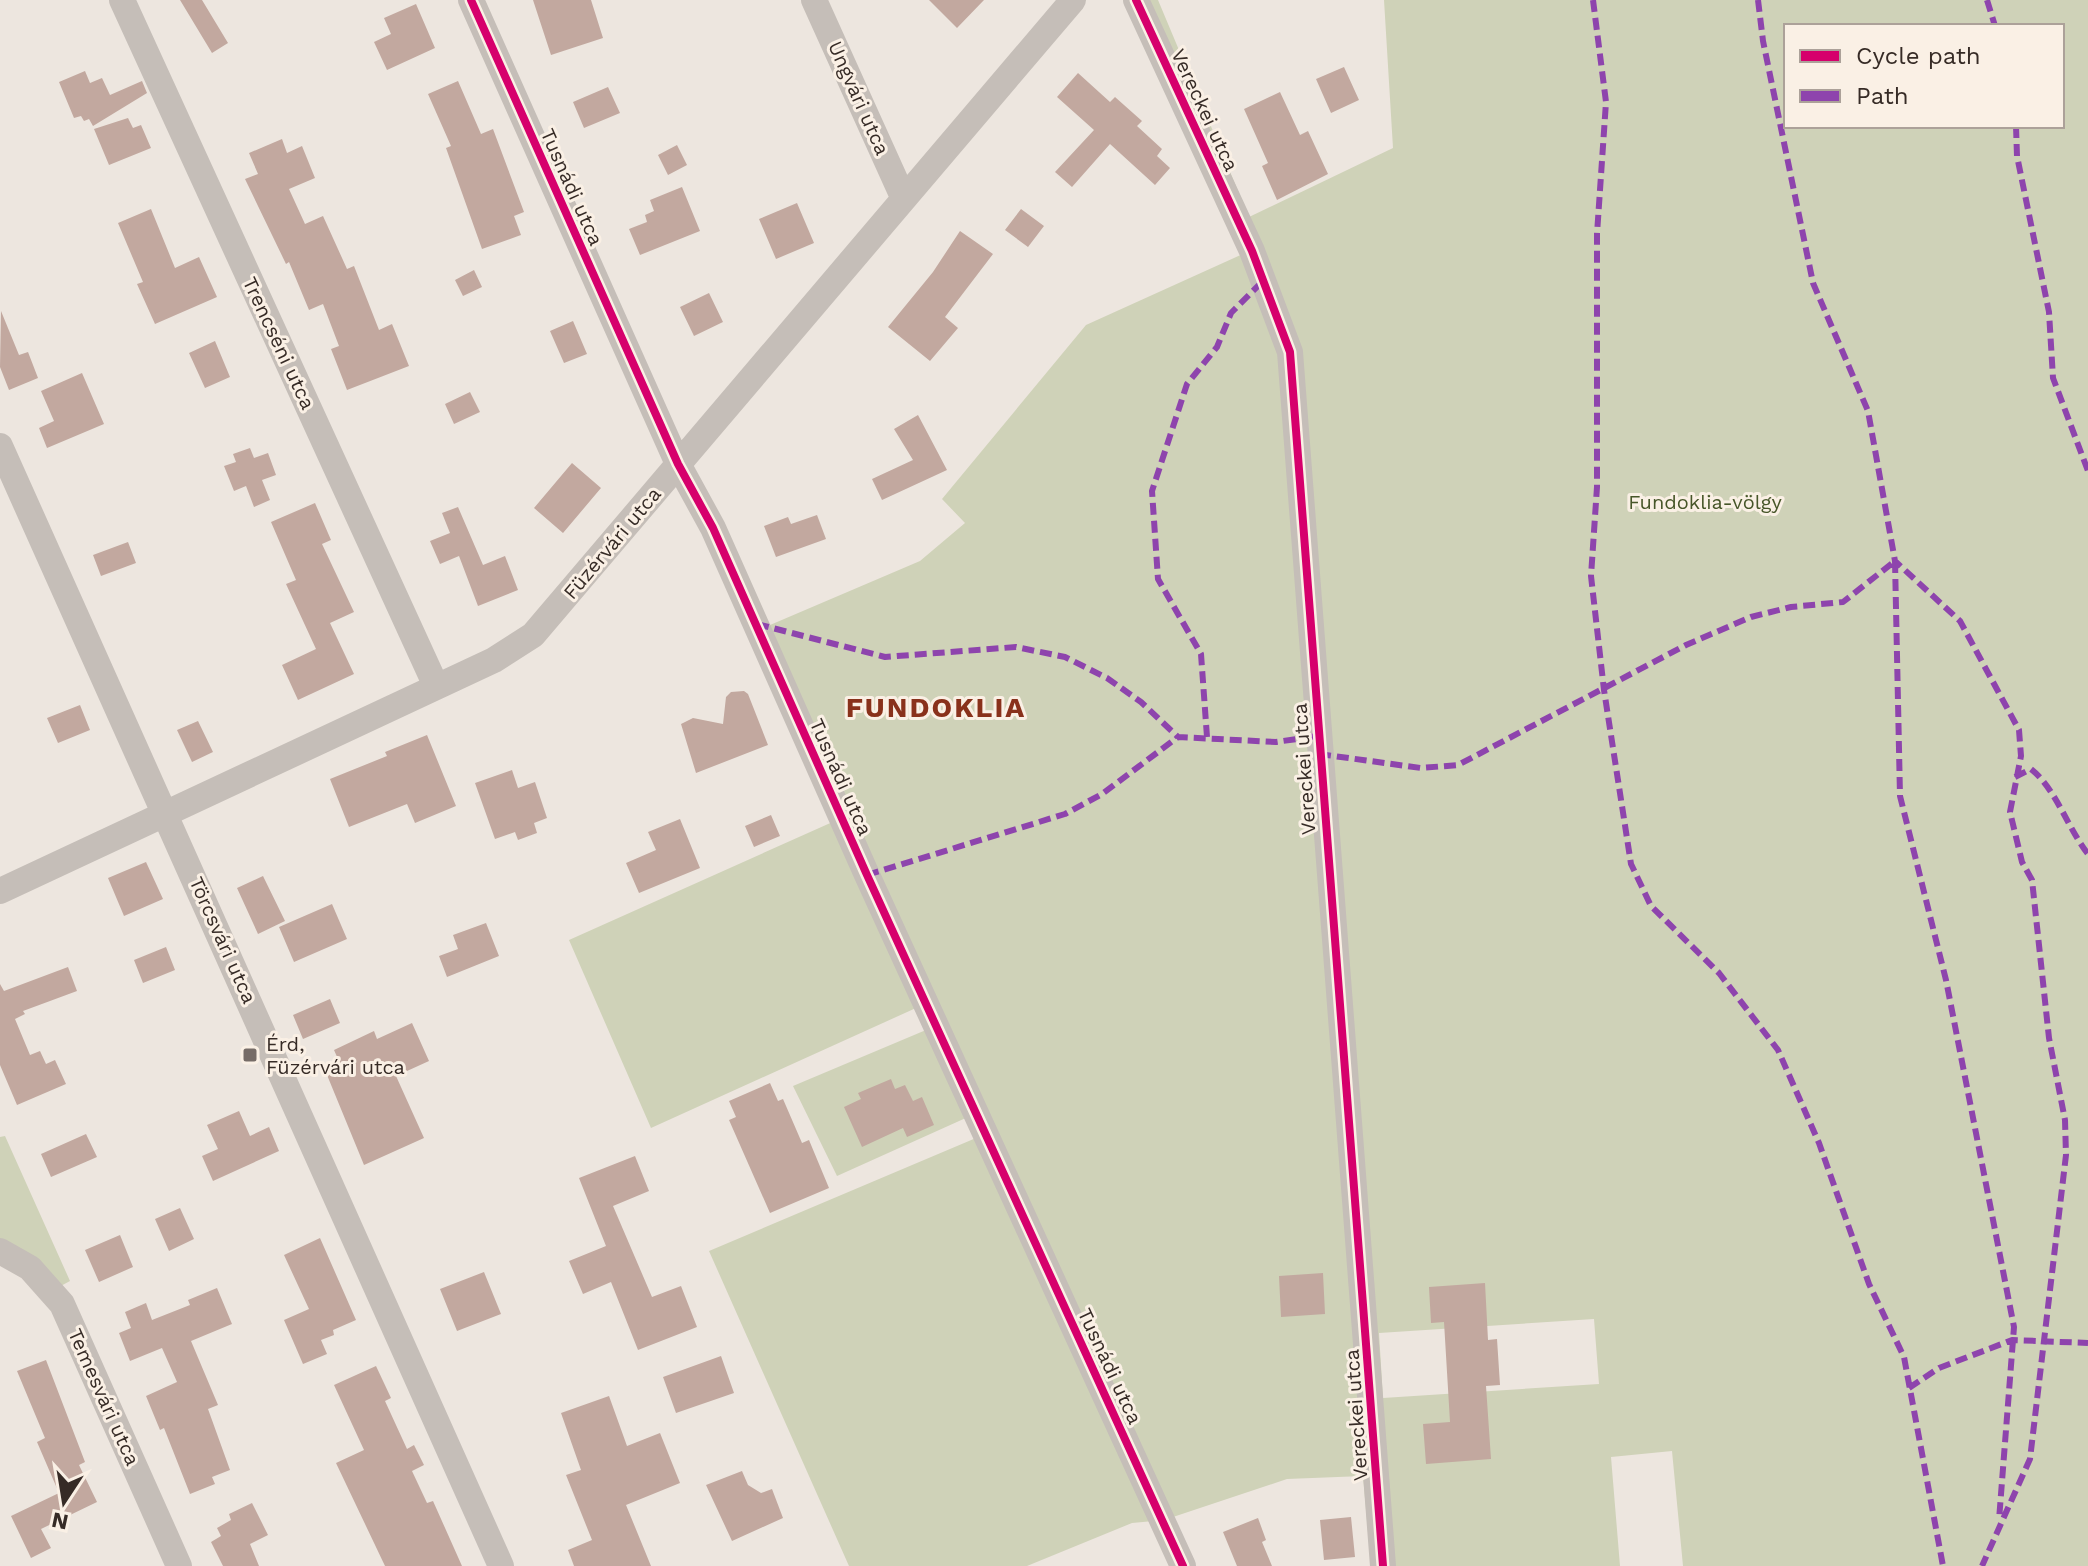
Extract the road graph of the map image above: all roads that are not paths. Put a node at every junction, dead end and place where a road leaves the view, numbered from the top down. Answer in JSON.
{"nodes":[{"id":1,"x":122,"y":0,"type":"edge"},
{"id":2,"x":471,"y":0,"type":"edge"},
{"id":3,"x":814,"y":0,"type":"edge"},
{"id":4,"x":1073,"y":0,"type":"edge"},
{"id":5,"x":1136,"y":0,"type":"edge"},
{"id":6,"x":903,"y":197,"type":"junction"},
{"id":7,"x":0,"y":446,"type":"edge"},
{"id":8,"x":678,"y":464,"type":"junction"},
{"id":9,"x":436,"y":686,"type":"junction"},
{"id":10,"x":167,"y":814,"type":"junction"},
{"id":11,"x":0,"y":891,"type":"edge"},
{"id":12,"x":0,"y":1251,"type":"edge"},
{"id":13,"x":179,"y":1566,"type":"edge"},
{"id":14,"x":501,"y":1566,"type":"edge"},
{"id":15,"x":1183,"y":1566,"type":"edge"},
{"id":16,"x":1383,"y":1566,"type":"edge"}],
"edges":[{"from":1,"to":9,"type":"street","name":"Trencséni utca"},
{"from":2,"to":8,"type":"street","name":"Tusnádi utca"},
{"from":3,"to":6,"type":"street","name":"Ungvári utca"},
{"from":4,"to":6,"type":"street","name":"Füzérvári utca"},
{"from":5,"to":16,"type":"street","name":"Vereckei utca"},
{"from":6,"to":8,"type":"street","name":"Füzérvári utca"},
{"from":7,"to":10,"type":"street","name":"Törcsvári utca"},
{"from":8,"to":9,"type":"street","name":"Füzérvári utca"},
{"from":8,"to":15,"type":"street","name":"Tusnádi utca"},
{"from":9,"to":10,"type":"street","name":"Füzérvári utca"},
{"from":10,"to":11,"type":"street","name":"Füzérvári utca"},
{"from":10,"to":14,"type":"street","name":"Törcsvári utca"},
{"from":12,"to":13,"type":"street","name":"Temesvári utca"}]}
